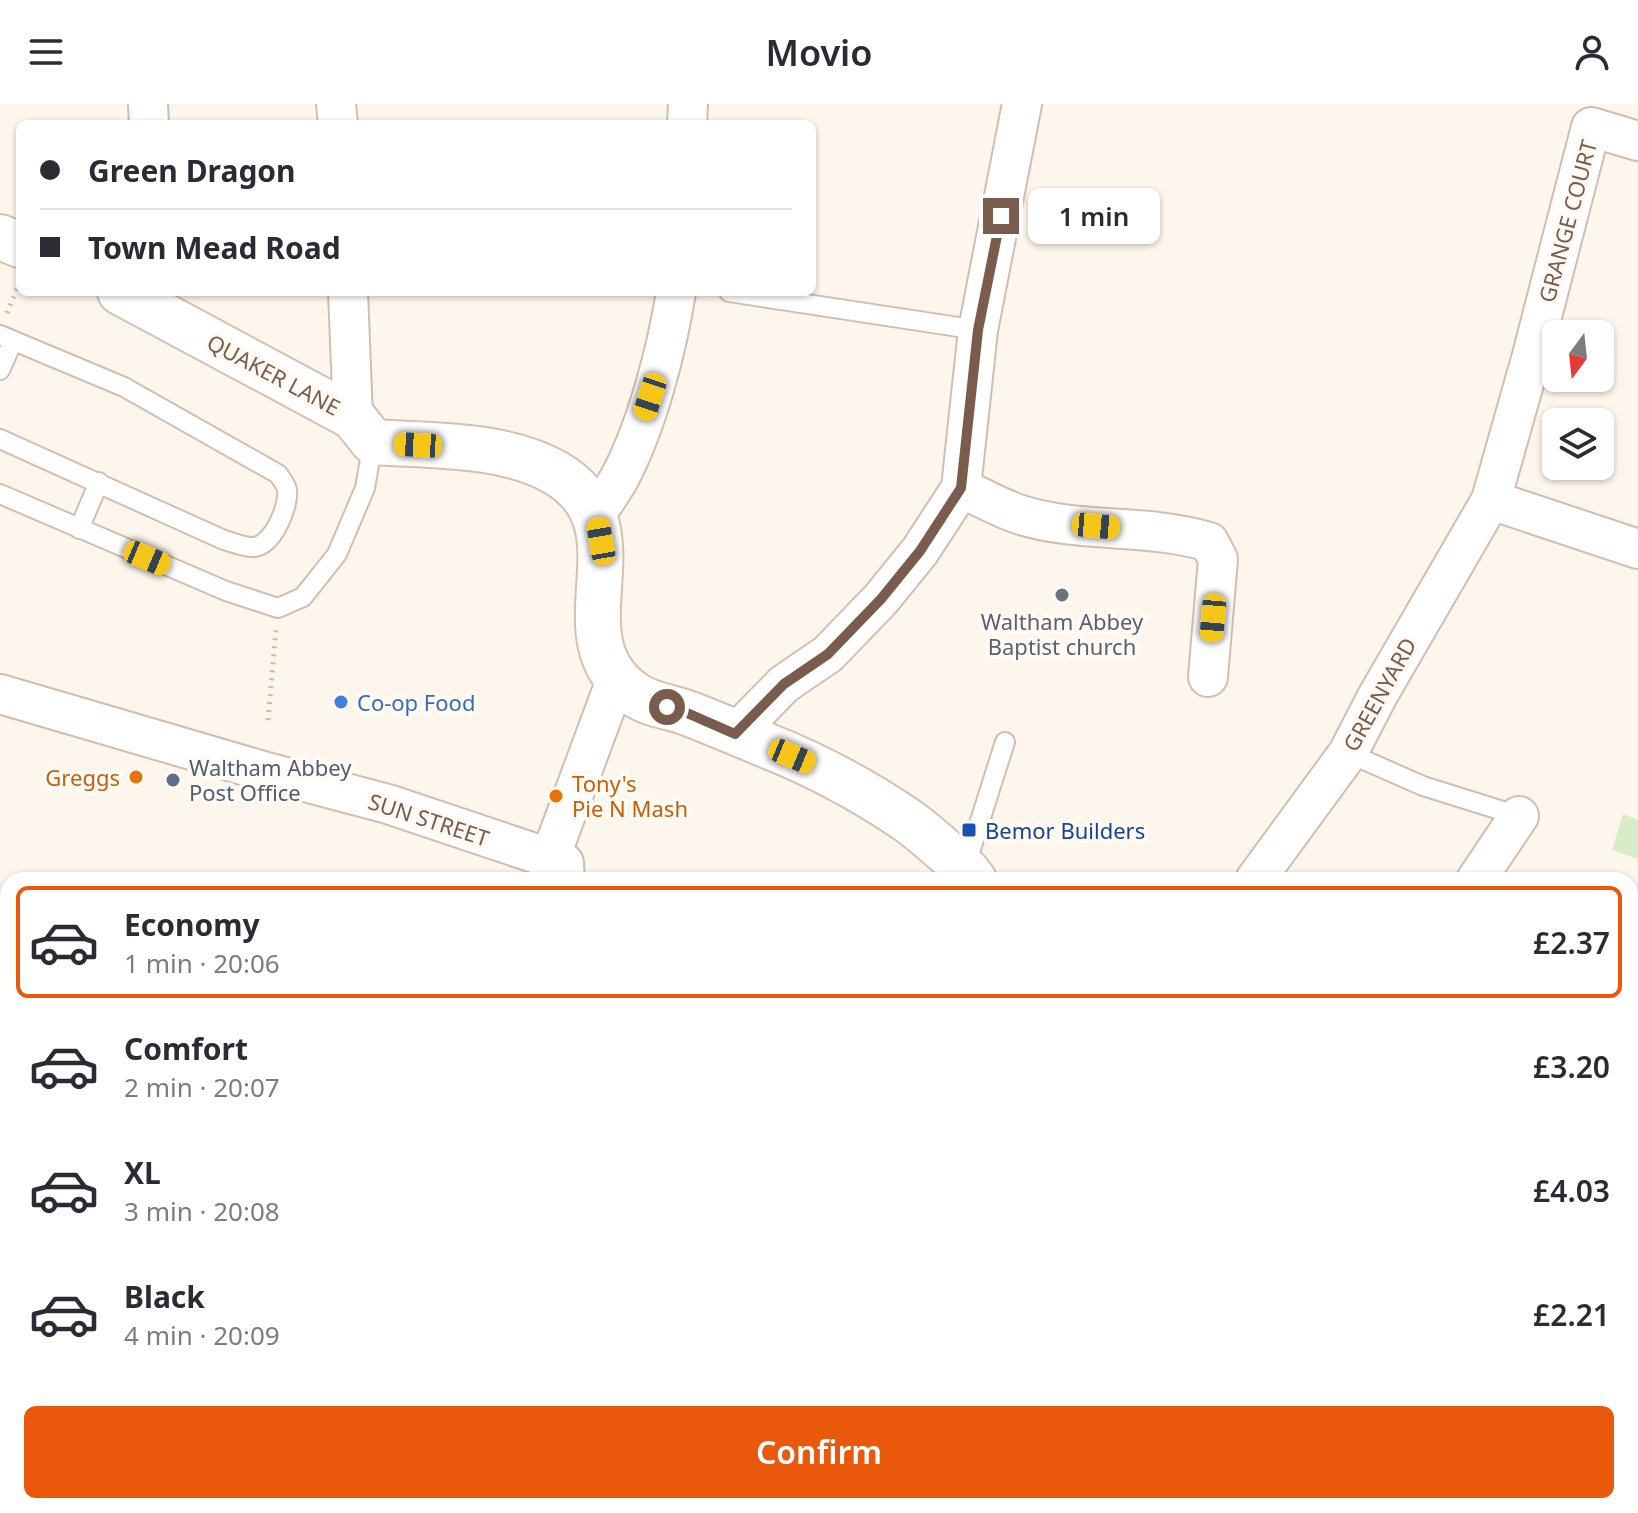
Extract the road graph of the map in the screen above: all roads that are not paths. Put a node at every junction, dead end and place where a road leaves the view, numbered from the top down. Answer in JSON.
{"nodes":[{"id":1,"x":1022,"y":104,"type":"edge"},
{"id":2,"x":1638,"y":141,"type":"edge"},
{"id":3,"x":127,"y":296,"type":"edge"},
{"id":4,"x":348,"y":296,"type":"edge"},
{"id":5,"x":675,"y":296,"type":"edge"},
{"id":6,"x":755,"y":296,"type":"edge"},
{"id":7,"x":978,"y":330,"type":"junction"},
{"id":8,"x":5,"y":333,"type":"edge"},
{"id":9,"x":0,"y":370,"type":"edge"},
{"id":10,"x":363,"y":430,"type":"junction"},
{"id":11,"x":0,"y":439,"type":"edge"},
{"id":12,"x":99,"y":482,"type":"junction"},
{"id":13,"x":961,"y":488,"type":"junction"},
{"id":14,"x":0,"y":494,"type":"edge"},
{"id":15,"x":1491,"y":500,"type":"junction"},
{"id":16,"x":596,"y":514,"type":"junction"},
{"id":17,"x":79,"y":529,"type":"junction"},
{"id":18,"x":1638,"y":549,"type":"edge"},
{"id":19,"x":617,"y":677,"type":"junction"},
{"id":20,"x":1208,"y":677,"type":"dead end"},
{"id":21,"x":0,"y":694,"type":"edge"},
{"id":22,"x":735,"y":734,"type":"junction"},
{"id":23,"x":1005,"y":742,"type":"dead end"},
{"id":24,"x":1348,"y":753,"type":"junction"},
{"id":25,"x":1519,"y":816,"type":"joint"},
{"id":26,"x":558,"y":869,"type":"edge"},
{"id":27,"x":967,"y":872,"type":"edge"},
{"id":28,"x":970,"y":872,"type":"edge"},
{"id":29,"x":1261,"y":872,"type":"edge"},
{"id":30,"x":1481,"y":872,"type":"edge"}],
"edges":[{"from":1,"to":7,"type":"street"},
{"from":2,"to":15,"type":"street","name":"GRANGE COURT"},
{"from":3,"to":10,"type":"street","name":"QUAKER LANE"},
{"from":4,"to":10,"type":"street"},
{"from":5,"to":16,"type":"street"},
{"from":6,"to":7,"type":"lane"},
{"from":7,"to":13,"type":"street"},
{"from":8,"to":9,"type":"lane"},
{"from":8,"to":12,"type":"lane"},
{"from":10,"to":16,"type":"street","name":"QUAKER LANE"},
{"from":10,"to":17,"type":"lane"},
{"from":11,"to":12,"type":"lane"},
{"from":12,"to":17,"type":"lane"},
{"from":13,"to":20,"type":"street"},
{"from":13,"to":22,"type":"street"},
{"from":14,"to":17,"type":"lane"},
{"from":15,"to":18,"type":"street"},
{"from":15,"to":24,"type":"street","name":"GREENYARD"},
{"from":16,"to":19,"type":"street"},
{"from":19,"to":22,"type":"street"},
{"from":19,"to":26,"type":"street"},
{"from":21,"to":26,"type":"street","name":"SUN STREET"},
{"from":22,"to":27,"type":"street"},
{"from":23,"to":28,"type":"lane"},
{"from":24,"to":25,"type":"lane"},
{"from":24,"to":29,"type":"street","name":"GREENYARD"},
{"from":25,"to":30,"type":"street"}]}
